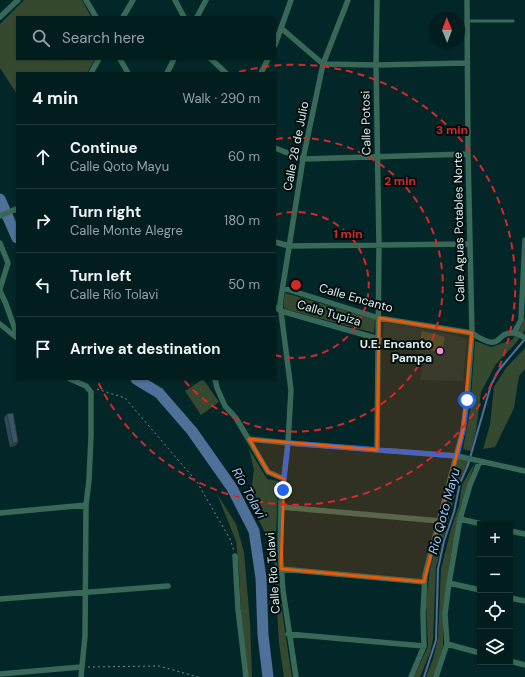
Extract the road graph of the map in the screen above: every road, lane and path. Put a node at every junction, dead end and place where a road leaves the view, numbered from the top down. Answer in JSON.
{"nodes":[{"id":1,"x":18,"y":0,"type":"edge"},
{"id":2,"x":86,"y":0,"type":"edge"},
{"id":3,"x":133,"y":0,"type":"edge"},
{"id":4,"x":175,"y":0,"type":"edge"},
{"id":5,"x":206,"y":0,"type":"edge"},
{"id":6,"x":291,"y":0,"type":"edge"},
{"id":7,"x":348,"y":0,"type":"edge"},
{"id":8,"x":377,"y":0,"type":"edge"},
{"id":9,"x":467,"y":0,"type":"edge"},
{"id":10,"x":95,"y":16,"type":"edge"},
{"id":11,"x":124,"y":16,"type":"edge"},
{"id":12,"x":183,"y":16,"type":"edge"},
{"id":13,"x":198,"y":16,"type":"edge"},
{"id":14,"x":0,"y":17,"type":"edge"},
{"id":15,"x":466,"y":21,"type":"junction"},
{"id":16,"x":513,"y":21,"type":"dead end"},
{"id":17,"x":281,"y":28,"type":"junction"},
{"id":18,"x":276,"y":41,"type":"edge"},
{"id":19,"x":98,"y":60,"type":"edge"},
{"id":20,"x":121,"y":60,"type":"edge"},
{"id":21,"x":174,"y":60,"type":"edge"},
{"id":22,"x":212,"y":60,"type":"edge"},
{"id":23,"x":267,"y":60,"type":"edge"},
{"id":24,"x":467,"y":63,"type":"junction"},
{"id":25,"x":323,"y":64,"type":"junction"},
{"id":26,"x":376,"y":65,"type":"junction"},
{"id":27,"x":92,"y":72,"type":"edge"},
{"id":28,"x":127,"y":72,"type":"edge"},
{"id":29,"x":168,"y":72,"type":"edge"},
{"id":30,"x":225,"y":72,"type":"edge"},
{"id":31,"x":261,"y":72,"type":"edge"},
{"id":32,"x":276,"y":148,"type":"edge"},
{"id":33,"x":468,"y":154,"type":"junction"},
{"id":34,"x":377,"y":156,"type":"junction"},
{"id":35,"x":303,"y":158,"type":"junction"},
{"id":36,"x":16,"y":209,"type":"edge"},
{"id":37,"x":0,"y":216,"type":"edge"},
{"id":38,"x":525,"y":240,"type":"edge"},
{"id":39,"x":276,"y":242,"type":"edge"},
{"id":40,"x":0,"y":243,"type":"edge"},
{"id":41,"x":470,"y":244,"type":"junction"},
{"id":42,"x":379,"y":245,"type":"junction"},
{"id":43,"x":289,"y":246,"type":"junction"},
{"id":44,"x":283,"y":288,"type":"junction"},
{"id":45,"x":0,"y":290,"type":"edge"},
{"id":46,"x":276,"y":308,"type":"edge"},
{"id":47,"x":281,"y":311,"type":"junction"},
{"id":48,"x":379,"y":318,"type":"junction"},
{"id":49,"x":0,"y":324,"type":"edge"},
{"id":50,"x":16,"y":332,"type":"edge"},
{"id":51,"x":472,"y":333,"type":"junction"},
{"id":52,"x":514,"y":333,"type":"junction"},
{"id":53,"x":16,"y":337,"type":"edge"},
{"id":54,"x":525,"y":338,"type":"edge"},
{"id":55,"x":379,"y":339,"type":"junction"},
{"id":56,"x":72,"y":380,"type":"edge"},
{"id":57,"x":215,"y":380,"type":"edge"},
{"id":58,"x":86,"y":386,"type":"junction"},
{"id":59,"x":249,"y":439,"type":"junction"},
{"id":60,"x":288,"y":443,"type":"junction"},
{"id":61,"x":377,"y":450,"type":"junction"},
{"id":62,"x":457,"y":456,"type":"junction"},
{"id":63,"x":477,"y":460,"type":"junction"},
{"id":64,"x":525,"y":471,"type":"edge"},
{"id":65,"x":284,"y":479,"type":"junction"},
{"id":66,"x":86,"y":506,"type":"junction"},
{"id":67,"x":281,"y":506,"type":"junction"},
{"id":68,"x":0,"y":513,"type":"edge"},
{"id":69,"x":460,"y":519,"type":"junction"},
{"id":70,"x":440,"y":521,"type":"junction"},
{"id":71,"x":477,"y":523,"type":"edge"},
{"id":72,"x":513,"y":532,"type":"edge"},
{"id":73,"x":525,"y":534,"type":"edge"},
{"id":74,"x":235,"y":556,"type":"joint"},
{"id":75,"x":281,"y":569,"type":"junction"},
{"id":76,"x":424,"y":582,"type":"junction"},
{"id":77,"x":448,"y":583,"type":"junction"},
{"id":78,"x":168,"y":586,"type":"dead end"},
{"id":79,"x":477,"y":589,"type":"edge"},
{"id":80,"x":85,"y":593,"type":"junction"},
{"id":81,"x":0,"y":599,"type":"edge"},
{"id":82,"x":513,"y":599,"type":"edge"},
{"id":83,"x":525,"y":601,"type":"edge"},
{"id":84,"x":288,"y":634,"type":"junction"},
{"id":85,"x":447,"y":644,"type":"junction"},
{"id":86,"x":424,"y":646,"type":"junction"},
{"id":87,"x":477,"y":652,"type":"edge"},
{"id":88,"x":513,"y":662,"type":"edge"},
{"id":89,"x":525,"y":665,"type":"edge"},
{"id":90,"x":81,"y":667,"type":"junction"},
{"id":91,"x":0,"y":674,"type":"edge"},
{"id":92,"x":81,"y":677,"type":"edge"},
{"id":93,"x":198,"y":677,"type":"edge"},
{"id":94,"x":246,"y":677,"type":"edge"},
{"id":95,"x":296,"y":677,"type":"edge"},
{"id":96,"x":411,"y":677,"type":"edge"},
{"id":97,"x":436,"y":677,"type":"edge"}],
"edges":[{"from":1,"to":14,"type":"street"},
{"from":2,"to":10,"type":"street"},
{"from":3,"to":11,"type":"street"},
{"from":4,"to":12,"type":"street"},
{"from":5,"to":13,"type":"street"},
{"from":6,"to":17,"type":"street"},
{"from":7,"to":25,"type":"street","name":"Calle 28 de Julio"},
{"from":8,"to":26,"type":"street","name":"Calle Potosi"},
{"from":9,"to":15,"type":"street","name":"Calle Aguas Potables Norte"},
{"from":15,"to":16,"type":"lane"},
{"from":15,"to":24,"type":"street","name":"Calle Aguas Potables Norte"},
{"from":17,"to":18,"type":"street"},
{"from":17,"to":25,"type":"street"},
{"from":19,"to":27,"type":"street"},
{"from":20,"to":28,"type":"street"},
{"from":21,"to":29,"type":"street"},
{"from":22,"to":30,"type":"street"},
{"from":23,"to":31,"type":"street"},
{"from":24,"to":26,"type":"street"},
{"from":24,"to":33,"type":"street","name":"Calle Aguas Potables Norte"},
{"from":25,"to":26,"type":"street"},
{"from":25,"to":35,"type":"street","name":"Calle 28 de Julio"},
{"from":26,"to":34,"type":"street","name":"Calle Potosi"},
{"from":32,"to":35,"type":"street"},
{"from":33,"to":34,"type":"street"},
{"from":33,"to":41,"type":"street","name":"Calle Aguas Potables Norte"},
{"from":34,"to":35,"type":"street"},
{"from":34,"to":42,"type":"street","name":"Calle Potosi"},
{"from":35,"to":43,"type":"street","name":"Calle 28 de Julio"},
{"from":36,"to":37,"type":"street"},
{"from":38,"to":52,"type":"street"},
{"from":39,"to":43,"type":"street"},
{"from":40,"to":45,"type":"street"},
{"from":41,"to":42,"type":"street"},
{"from":41,"to":51,"type":"street","name":"Calle Aguas Potables Norte"},
{"from":42,"to":43,"type":"street"},
{"from":42,"to":48,"type":"street","name":"Calle Potosi"},
{"from":43,"to":44,"type":"street","name":"Calle 28 de Julio"},
{"from":44,"to":47,"type":"street","name":"Calle 28 de Julio"},
{"from":44,"to":48,"type":"street","name":"Calle Encanto"},
{"from":45,"to":50,"type":"street"},
{"from":46,"to":47,"type":"street","name":"Calle Tupiza"},
{"from":47,"to":55,"type":"street","name":"Calle Tupiza"},
{"from":47,"to":60,"type":"street","name":"Calle 28 de Julio"},
{"from":48,"to":51,"type":"street","name":"Calle Encanto"},
{"from":48,"to":55,"type":"street","name":"Calle Potosi"},
{"from":49,"to":53,"type":"street"},
{"from":51,"to":52,"type":"street"},
{"from":51,"to":62,"type":"street","name":"Calle Aguas Potables Norte"},
{"from":52,"to":54,"type":"street"},
{"from":55,"to":61,"type":"street","name":"Calle Potosi"},
{"from":56,"to":58,"type":"street"},
{"from":57,"to":59,"type":"street"},
{"from":58,"to":66,"type":"street"},
{"from":58,"to":74,"type":"path"},
{"from":59,"to":60,"type":"street"},
{"from":59,"to":65,"type":"street"},
{"from":60,"to":61,"type":"street"},
{"from":60,"to":65,"type":"street","name":"Calle Río Tolavi"},
{"from":61,"to":62,"type":"street"},
{"from":62,"to":63,"type":"street"},
{"from":62,"to":70,"type":"street","name":"Calle Aguas Potables Norte"},
{"from":63,"to":64,"type":"street"},
{"from":63,"to":69,"type":"street"},
{"from":65,"to":67,"type":"street","name":"Calle Río Tolavi"},
{"from":66,"to":68,"type":"street"},
{"from":66,"to":80,"type":"street"},
{"from":67,"to":70,"type":"street"},
{"from":67,"to":75,"type":"street","name":"Calle Río Tolavi"},
{"from":69,"to":71,"type":"street"},
{"from":69,"to":77,"type":"street"},
{"from":70,"to":76,"type":"street","name":"Calle Aguas Potables Norte"},
{"from":72,"to":73,"type":"street"},
{"from":74,"to":94,"type":"street"},
{"from":75,"to":76,"type":"street"},
{"from":75,"to":84,"type":"street","name":"Calle Río Tolavi"},
{"from":76,"to":86,"type":"street","name":"Calle Aguas Potables Norte"},
{"from":77,"to":79,"type":"street"},
{"from":77,"to":85,"type":"street"},
{"from":78,"to":80,"type":"street"},
{"from":80,"to":81,"type":"street"},
{"from":80,"to":90,"type":"street"},
{"from":82,"to":83,"type":"street"},
{"from":84,"to":86,"type":"street"},
{"from":84,"to":95,"type":"street","name":"Calle Río Tolavi"},
{"from":85,"to":87,"type":"street"},
{"from":85,"to":97,"type":"street"},
{"from":86,"to":96,"type":"street"},
{"from":88,"to":89,"type":"street"},
{"from":90,"to":91,"type":"street"},
{"from":90,"to":92,"type":"street"},
{"from":90,"to":93,"type":"path"}]}
